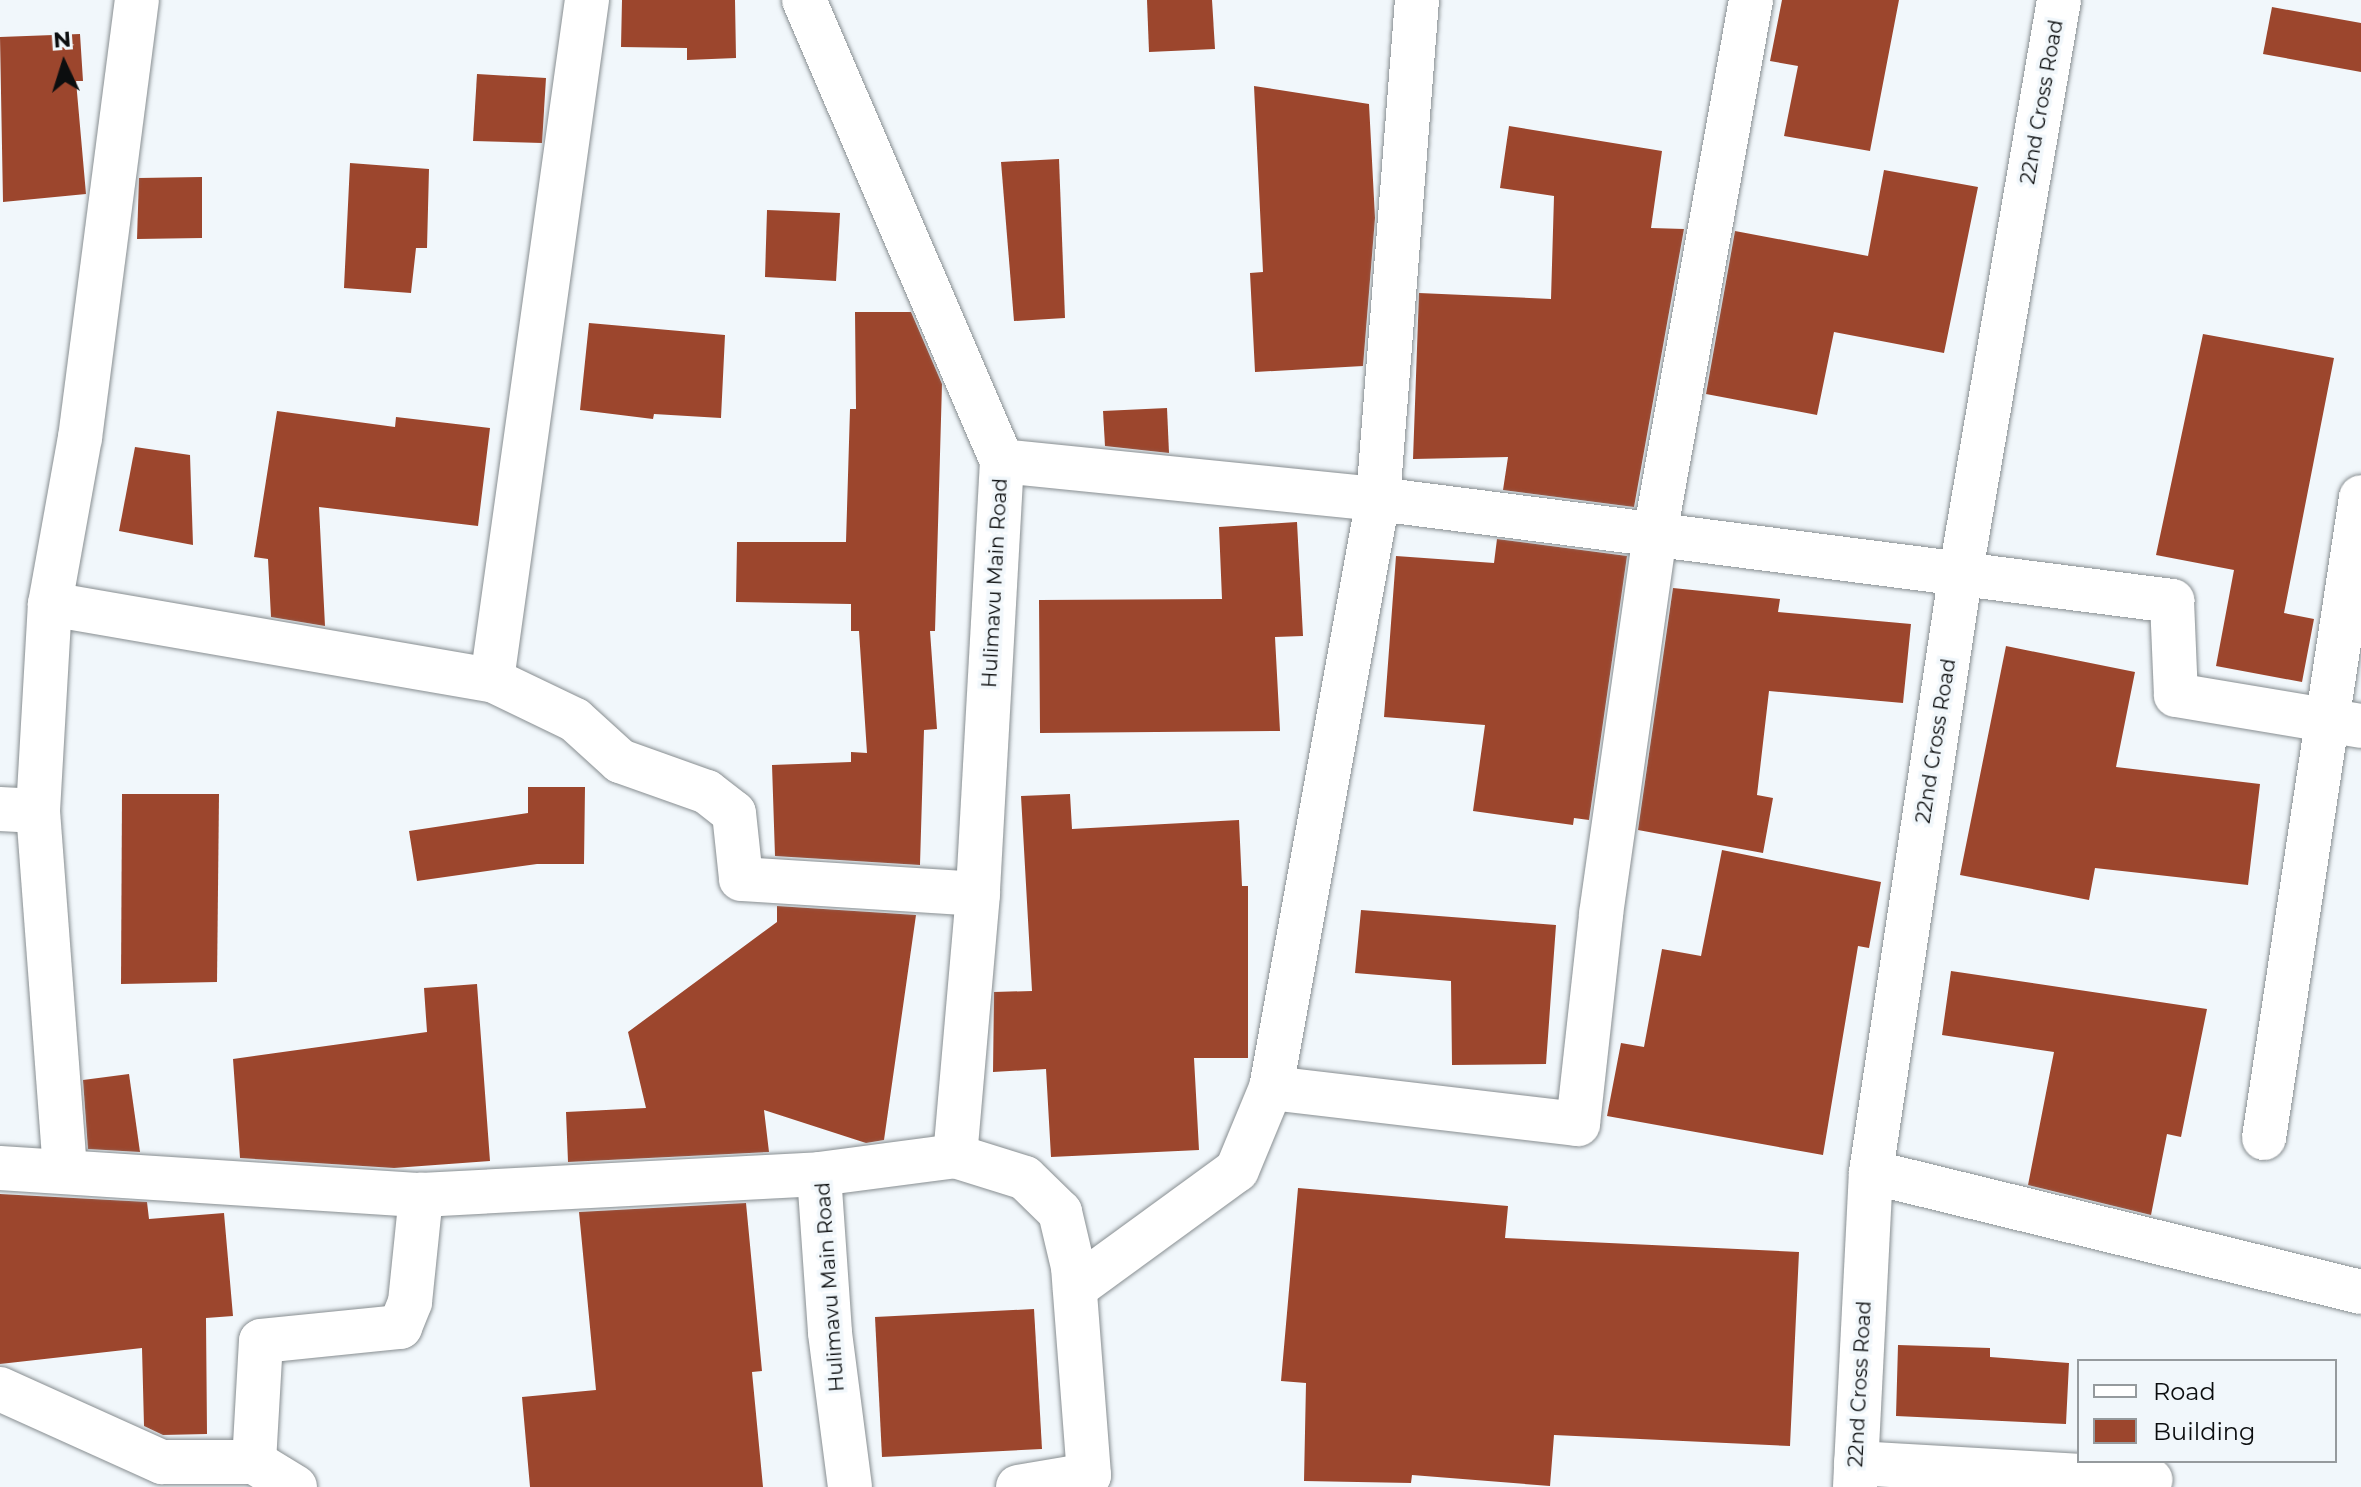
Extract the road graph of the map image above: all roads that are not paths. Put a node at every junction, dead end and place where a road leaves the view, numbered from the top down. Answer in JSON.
{"nodes":[{"id":1,"x":137,"y":0,"type":"edge"},
{"id":2,"x":587,"y":0,"type":"edge"},
{"id":3,"x":804,"y":0,"type":"edge"},
{"id":4,"x":1417,"y":0,"type":"edge"},
{"id":5,"x":1751,"y":0,"type":"edge"},
{"id":6,"x":2059,"y":0,"type":"edge"},
{"id":7,"x":1002,"y":461,"type":"junction"},
{"id":8,"x":2361,"y":497,"type":"edge"},
{"id":9,"x":1378,"y":499,"type":"junction"},
{"id":10,"x":1655,"y":534,"type":"junction"},
{"id":11,"x":1961,"y":571,"type":"junction"},
{"id":12,"x":50,"y":604,"type":"junction"},
{"id":13,"x":492,"y":680,"type":"junction"},
{"id":14,"x":2343,"y":723,"type":"edge"},
{"id":15,"x":19,"y":810,"type":"edge"},
{"id":16,"x":978,"y":894,"type":"junction"},
{"id":17,"x":1271,"y":1088,"type":"junction"},
{"id":18,"x":2264,"y":1138,"type":"dead end"},
{"id":19,"x":955,"y":1156,"type":"junction"},
{"id":20,"x":0,"y":1168,"type":"edge"},
{"id":21,"x":65,"y":1170,"type":"junction"},
{"id":22,"x":1871,"y":1172,"type":"junction"},
{"id":23,"x":819,"y":1174,"type":"junction"},
{"id":24,"x":421,"y":1195,"type":"junction"},
{"id":25,"x":1075,"y":1288,"type":"junction"},
{"id":26,"x":2361,"y":1292,"type":"edge"},
{"id":27,"x":0,"y":1389,"type":"edge"},
{"id":28,"x":254,"y":1462,"type":"junction"},
{"id":29,"x":159,"y":1475,"type":"edge"},
{"id":30,"x":1856,"y":1475,"type":"edge"},
{"id":31,"x":2151,"y":1480,"type":"dead end"},
{"id":32,"x":295,"y":1487,"type":"edge"},
{"id":33,"x":850,"y":1487,"type":"edge"},
{"id":34,"x":1018,"y":1487,"type":"edge"}],
"edges":[{"from":1,"to":12,"type":"street"},
{"from":2,"to":13,"type":"street"},
{"from":3,"to":7,"type":"street","name":"Hulimavu Main Road"},
{"from":4,"to":9,"type":"street"},
{"from":5,"to":10,"type":"street"},
{"from":6,"to":11,"type":"street","name":"22nd Cross Road"},
{"from":7,"to":9,"type":"street"},
{"from":7,"to":16,"type":"street","name":"Hulimavu Main Road"},
{"from":8,"to":14,"type":"street"},
{"from":9,"to":10,"type":"street"},
{"from":9,"to":17,"type":"street"},
{"from":10,"to":11,"type":"street"},
{"from":10,"to":17,"type":"street"},
{"from":11,"to":14,"type":"street"},
{"from":11,"to":22,"type":"street","name":"22nd Cross Road"},
{"from":12,"to":13,"type":"street"},
{"from":12,"to":15,"type":"street"},
{"from":13,"to":16,"type":"street"},
{"from":14,"to":18,"type":"street"},
{"from":15,"to":21,"type":"street"},
{"from":16,"to":19,"type":"street","name":"Hulimavu Main Road"},
{"from":17,"to":25,"type":"street"},
{"from":19,"to":23,"type":"street","name":"Hulimavu Main Road"},
{"from":19,"to":25,"type":"street","name":"Hulimavu Main Road"},
{"from":20,"to":21,"type":"street"},
{"from":21,"to":24,"type":"street"},
{"from":22,"to":26,"type":"street"},
{"from":22,"to":30,"type":"street","name":"22nd Cross Road"},
{"from":23,"to":24,"type":"street"},
{"from":23,"to":33,"type":"street","name":"Hulimavu Main Road"},
{"from":24,"to":28,"type":"street"},
{"from":25,"to":34,"type":"street","name":"Hulimavu Main Road"},
{"from":27,"to":29,"type":"street"},
{"from":28,"to":29,"type":"street"},
{"from":28,"to":32,"type":"street"},
{"from":30,"to":31,"type":"street"}]}
